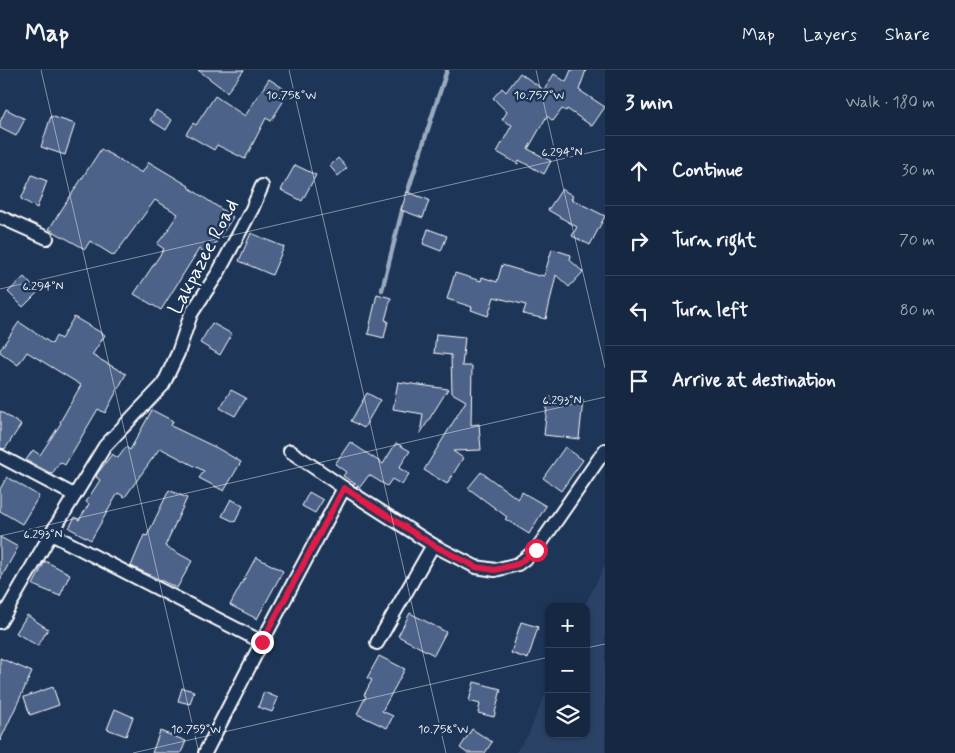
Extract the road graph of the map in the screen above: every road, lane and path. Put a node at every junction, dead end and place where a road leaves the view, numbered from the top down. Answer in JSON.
{"nodes":[{"id":1,"x":262,"y":186,"type":"dead end"},
{"id":2,"x":0,"y":217,"type":"edge"},
{"id":3,"x":47,"y":238,"type":"dead end"},
{"id":4,"x":605,"y":450,"type":"edge"},
{"id":5,"x":290,"y":451,"type":"dead end"},
{"id":6,"x":0,"y":456,"type":"edge"},
{"id":7,"x":344,"y":488,"type":"junction"},
{"id":8,"x":74,"y":495,"type":"junction"},
{"id":9,"x":51,"y":534,"type":"junction"},
{"id":10,"x":433,"y":545,"type":"junction"},
{"id":11,"x":0,"y":622,"type":"edge"},
{"id":12,"x":262,"y":642,"type":"junction"},
{"id":13,"x":377,"y":643,"type":"dead end"},
{"id":14,"x":205,"y":753,"type":"edge"}],
"edges":[{"from":1,"to":8,"type":"street","name":"Lakpazee Road"},
{"from":2,"to":3,"type":"street"},
{"from":4,"to":10,"type":"street"},
{"from":5,"to":7,"type":"street"},
{"from":6,"to":8,"type":"street"},
{"from":7,"to":10,"type":"street"},
{"from":7,"to":12,"type":"street"},
{"from":8,"to":9,"type":"street","name":"Lakpazee Road"},
{"from":9,"to":11,"type":"street","name":"Lakpazee Road"},
{"from":9,"to":12,"type":"street"},
{"from":10,"to":13,"type":"street"},
{"from":12,"to":14,"type":"street"}]}
